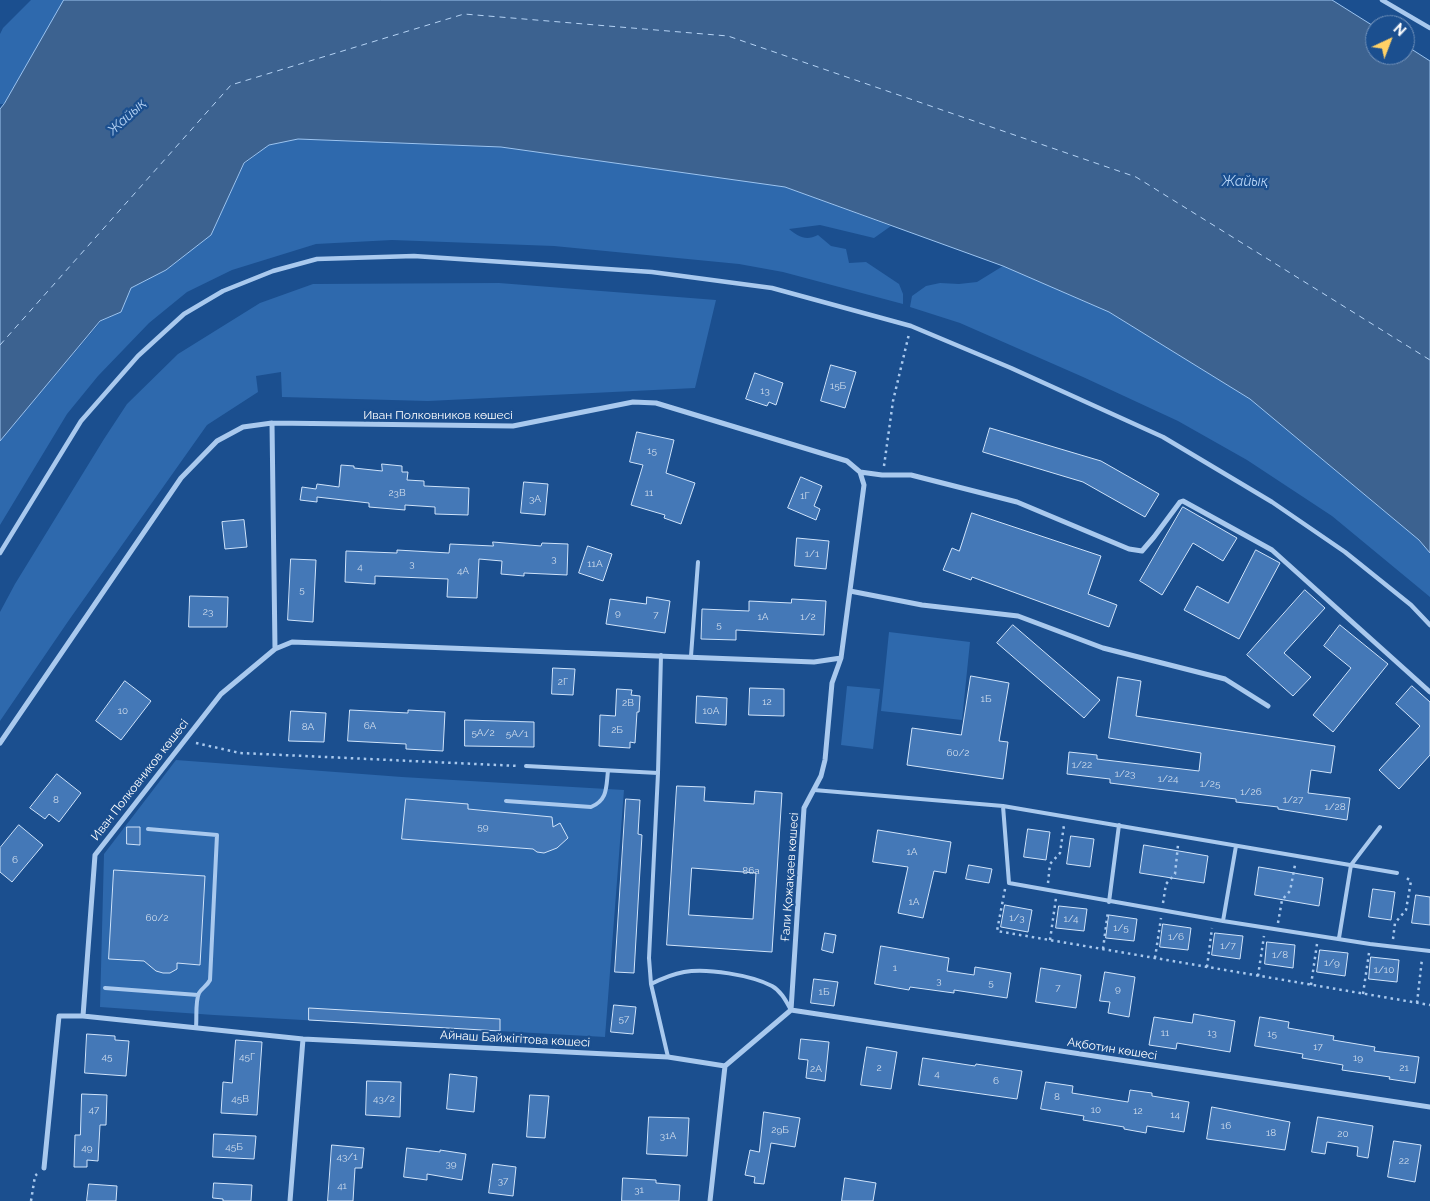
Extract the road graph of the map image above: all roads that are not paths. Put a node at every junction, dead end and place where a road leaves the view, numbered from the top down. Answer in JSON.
{"nodes":[{"id":1,"x":1382,"y":0,"type":"edge"},
{"id":2,"x":1430,"y":28,"type":"edge"},
{"id":3,"x":272,"y":423,"type":"junction"},
{"id":4,"x":860,"y":472,"type":"junction"},
{"id":5,"x":0,"y":553,"type":"edge"},
{"id":6,"x":698,"y":562,"type":"dead end"},
{"id":7,"x":850,"y":591,"type":"junction"},
{"id":8,"x":1430,"y":625,"type":"edge"},
{"id":9,"x":275,"y":649,"type":"junction"},
{"id":10,"x":661,"y":655,"type":"junction"},
{"id":11,"x":691,"y":656,"type":"junction"},
{"id":12,"x":841,"y":658,"type":"junction"},
{"id":13,"x":1430,"y":692,"type":"edge"},
{"id":14,"x":1268,"y":706,"type":"dead end"},
{"id":15,"x":0,"y":743,"type":"edge"},
{"id":16,"x":526,"y":766,"type":"road end"},
{"id":17,"x":608,"y":771,"type":"junction"},
{"id":18,"x":658,"y":773,"type":"junction"},
{"id":19,"x":814,"y":790,"type":"junction"},
{"id":20,"x":506,"y":801,"type":"dead end"},
{"id":21,"x":1003,"y":806,"type":"junction"},
{"id":22,"x":1119,"y":825,"type":"junction"},
{"id":23,"x":1380,"y":827,"type":"dead end"},
{"id":24,"x":148,"y":829,"type":"dead end"},
{"id":25,"x":1236,"y":846,"type":"junction"},
{"id":26,"x":1351,"y":865,"type":"junction"},
{"id":27,"x":1397,"y":873,"type":"road end"},
{"id":28,"x":1109,"y":902,"type":"junction"},
{"id":29,"x":1222,"y":920,"type":"junction"},
{"id":30,"x":1339,"y":938,"type":"junction"},
{"id":31,"x":1430,"y":951,"type":"edge"},
{"id":32,"x":651,"y":984,"type":"junction"},
{"id":33,"x":105,"y":988,"type":"dead end"},
{"id":34,"x":198,"y":995,"type":"junction"},
{"id":35,"x":791,"y":1010,"type":"junction"},
{"id":36,"x":83,"y":1016,"type":"junction"},
{"id":37,"x":196,"y":1027,"type":"junction"},
{"id":38,"x":303,"y":1039,"type":"junction"},
{"id":39,"x":668,"y":1057,"type":"junction"},
{"id":40,"x":725,"y":1066,"type":"junction"},
{"id":41,"x":1430,"y":1107,"type":"edge"},
{"id":42,"x":44,"y":1168,"type":"road end"},
{"id":43,"x":290,"y":1201,"type":"edge"},
{"id":44,"x":710,"y":1201,"type":"edge"}],
"edges":[{"from":1,"to":2,"type":"street"},
{"from":3,"to":4,"type":"street","name":"Иван Полковников көшесі"},
{"from":3,"to":9,"type":"street"},
{"from":3,"to":15,"type":"street","name":"Иван Полковников көшесі"},
{"from":4,"to":7,"type":"street","name":"Ғали Қожақаев көшесі"},
{"from":4,"to":13,"type":"street"},
{"from":5,"to":8,"type":"street"},
{"from":6,"to":11,"type":"lane"},
{"from":7,"to":12,"type":"street","name":"Ғали Қожақаев көшесі"},
{"from":7,"to":14,"type":"street"},
{"from":9,"to":10,"type":"street","name":"Иван Полковников көшесі"},
{"from":9,"to":36,"type":"street","name":"Иван Полковников көшесі"},
{"from":10,"to":11,"type":"street","name":"Иван Полковников көшесі"},
{"from":10,"to":18,"type":"lane"},
{"from":11,"to":12,"type":"street","name":"Иван Полковников көшесі"},
{"from":12,"to":19,"type":"street","name":"Ғали Қожақаев көшесі"},
{"from":16,"to":17,"type":"lane"},
{"from":17,"to":18,"type":"lane"},
{"from":17,"to":20,"type":"lane"},
{"from":18,"to":32,"type":"lane"},
{"from":19,"to":21,"type":"lane"},
{"from":19,"to":35,"type":"street","name":"Ғали Қожақаев көшесі"},
{"from":21,"to":22,"type":"lane"},
{"from":21,"to":28,"type":"lane"},
{"from":22,"to":25,"type":"lane"},
{"from":22,"to":28,"type":"lane"},
{"from":23,"to":26,"type":"lane"},
{"from":24,"to":34,"type":"lane"},
{"from":25,"to":26,"type":"lane"},
{"from":25,"to":29,"type":"lane"},
{"from":26,"to":27,"type":"lane"},
{"from":26,"to":30,"type":"lane"},
{"from":28,"to":29,"type":"lane"},
{"from":29,"to":30,"type":"lane"},
{"from":30,"to":31,"type":"lane"},
{"from":32,"to":35,"type":"lane"},
{"from":32,"to":39,"type":"lane"},
{"from":33,"to":34,"type":"lane"},
{"from":34,"to":37,"type":"lane"},
{"from":35,"to":40,"type":"street"},
{"from":35,"to":41,"type":"street","name":"Ақботин көшесі"},
{"from":36,"to":37,"type":"street","name":"Айнаш Байжігітова көшесі"},
{"from":36,"to":42,"type":"street","name":"Айнаш Байжігітова көшесі"},
{"from":37,"to":38,"type":"street","name":"Айнаш Байжігітова көшесі"},
{"from":38,"to":39,"type":"street","name":"Айнаш Байжігітова көшесі"},
{"from":38,"to":43,"type":"street"},
{"from":39,"to":40,"type":"street","name":"Айнаш Байжігітова көшесі"},
{"from":40,"to":44,"type":"street"}]}
